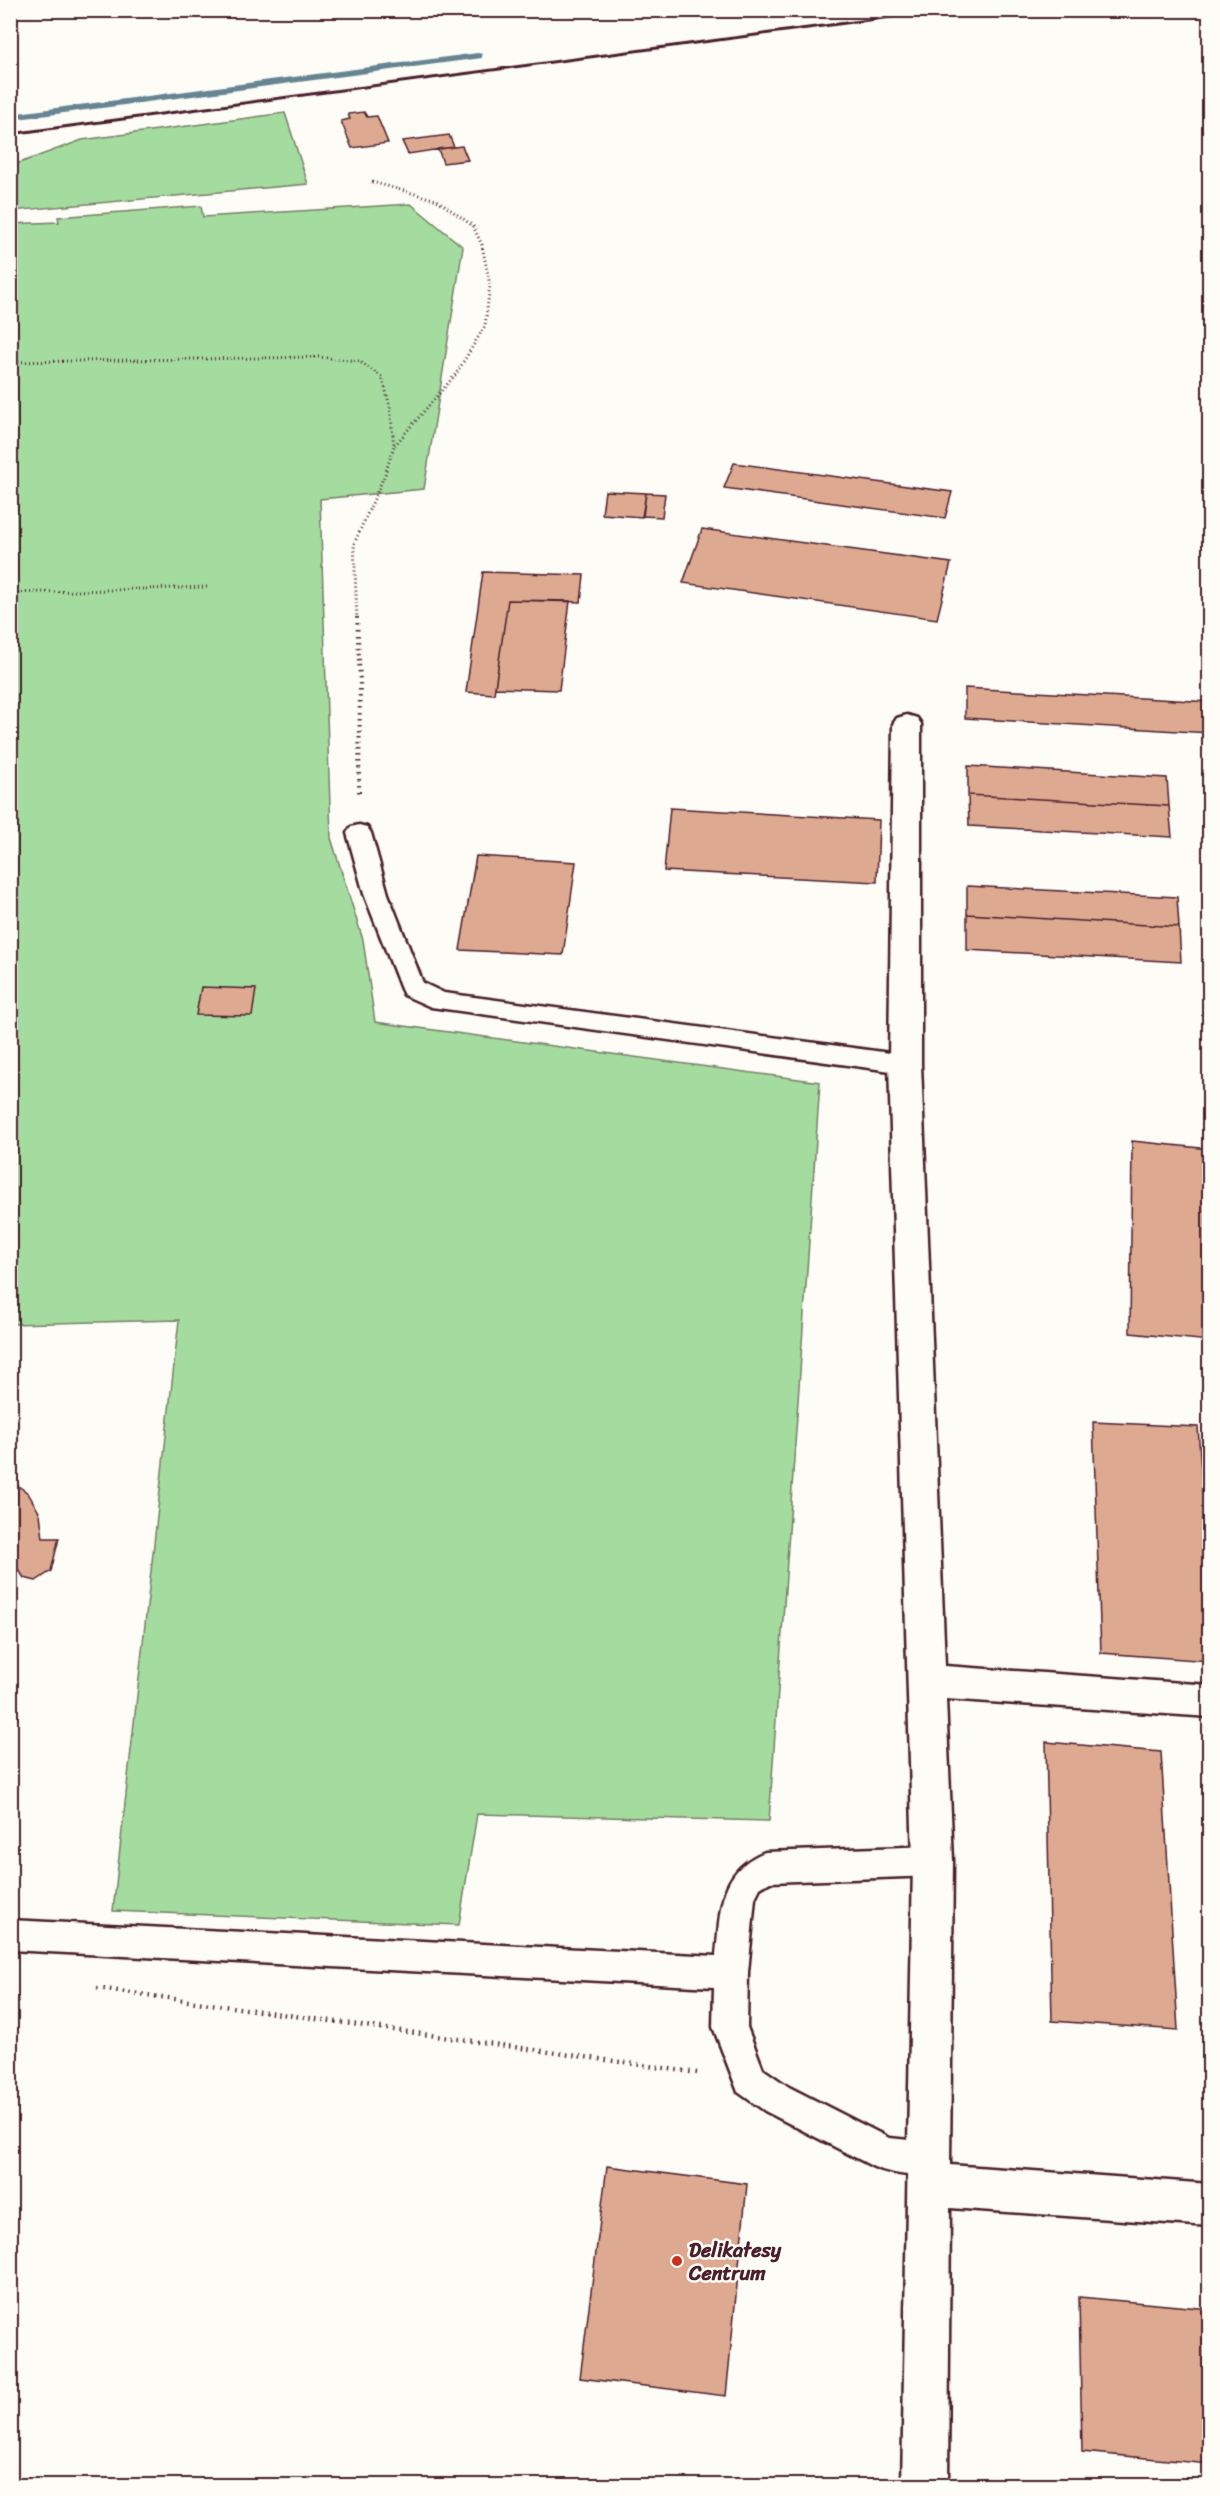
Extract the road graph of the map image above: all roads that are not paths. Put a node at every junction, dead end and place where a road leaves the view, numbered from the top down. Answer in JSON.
{"nodes":[{"id":1,"x":908,"y":724,"type":"dead end"},
{"id":2,"x":359,"y":833,"type":"road end"},
{"id":3,"x":905,"y":1064,"type":"junction"},
{"id":4,"x":927,"y":1681,"type":"junction"},
{"id":5,"x":1209,"y":1701,"type":"edge"},
{"id":6,"x":933,"y":1861,"type":"junction"},
{"id":7,"x":10,"y":1935,"type":"edge"},
{"id":8,"x":730,"y":1972,"type":"junction"},
{"id":9,"x":929,"y":2172,"type":"junction"},
{"id":10,"x":1209,"y":2205,"type":"edge"},
{"id":11,"x":926,"y":2486,"type":"edge"}],
"edges":[{"from":1,"to":3,"type":"street"},
{"from":2,"to":3,"type":"lane"},
{"from":3,"to":4,"type":"street"},
{"from":4,"to":5,"type":"street"},
{"from":4,"to":6,"type":"street"},
{"from":6,"to":8,"type":"lane"},
{"from":6,"to":9,"type":"street"},
{"from":7,"to":8,"type":"lane"},
{"from":8,"to":9,"type":"lane"},
{"from":9,"to":10,"type":"street"},
{"from":9,"to":11,"type":"street"}]}
